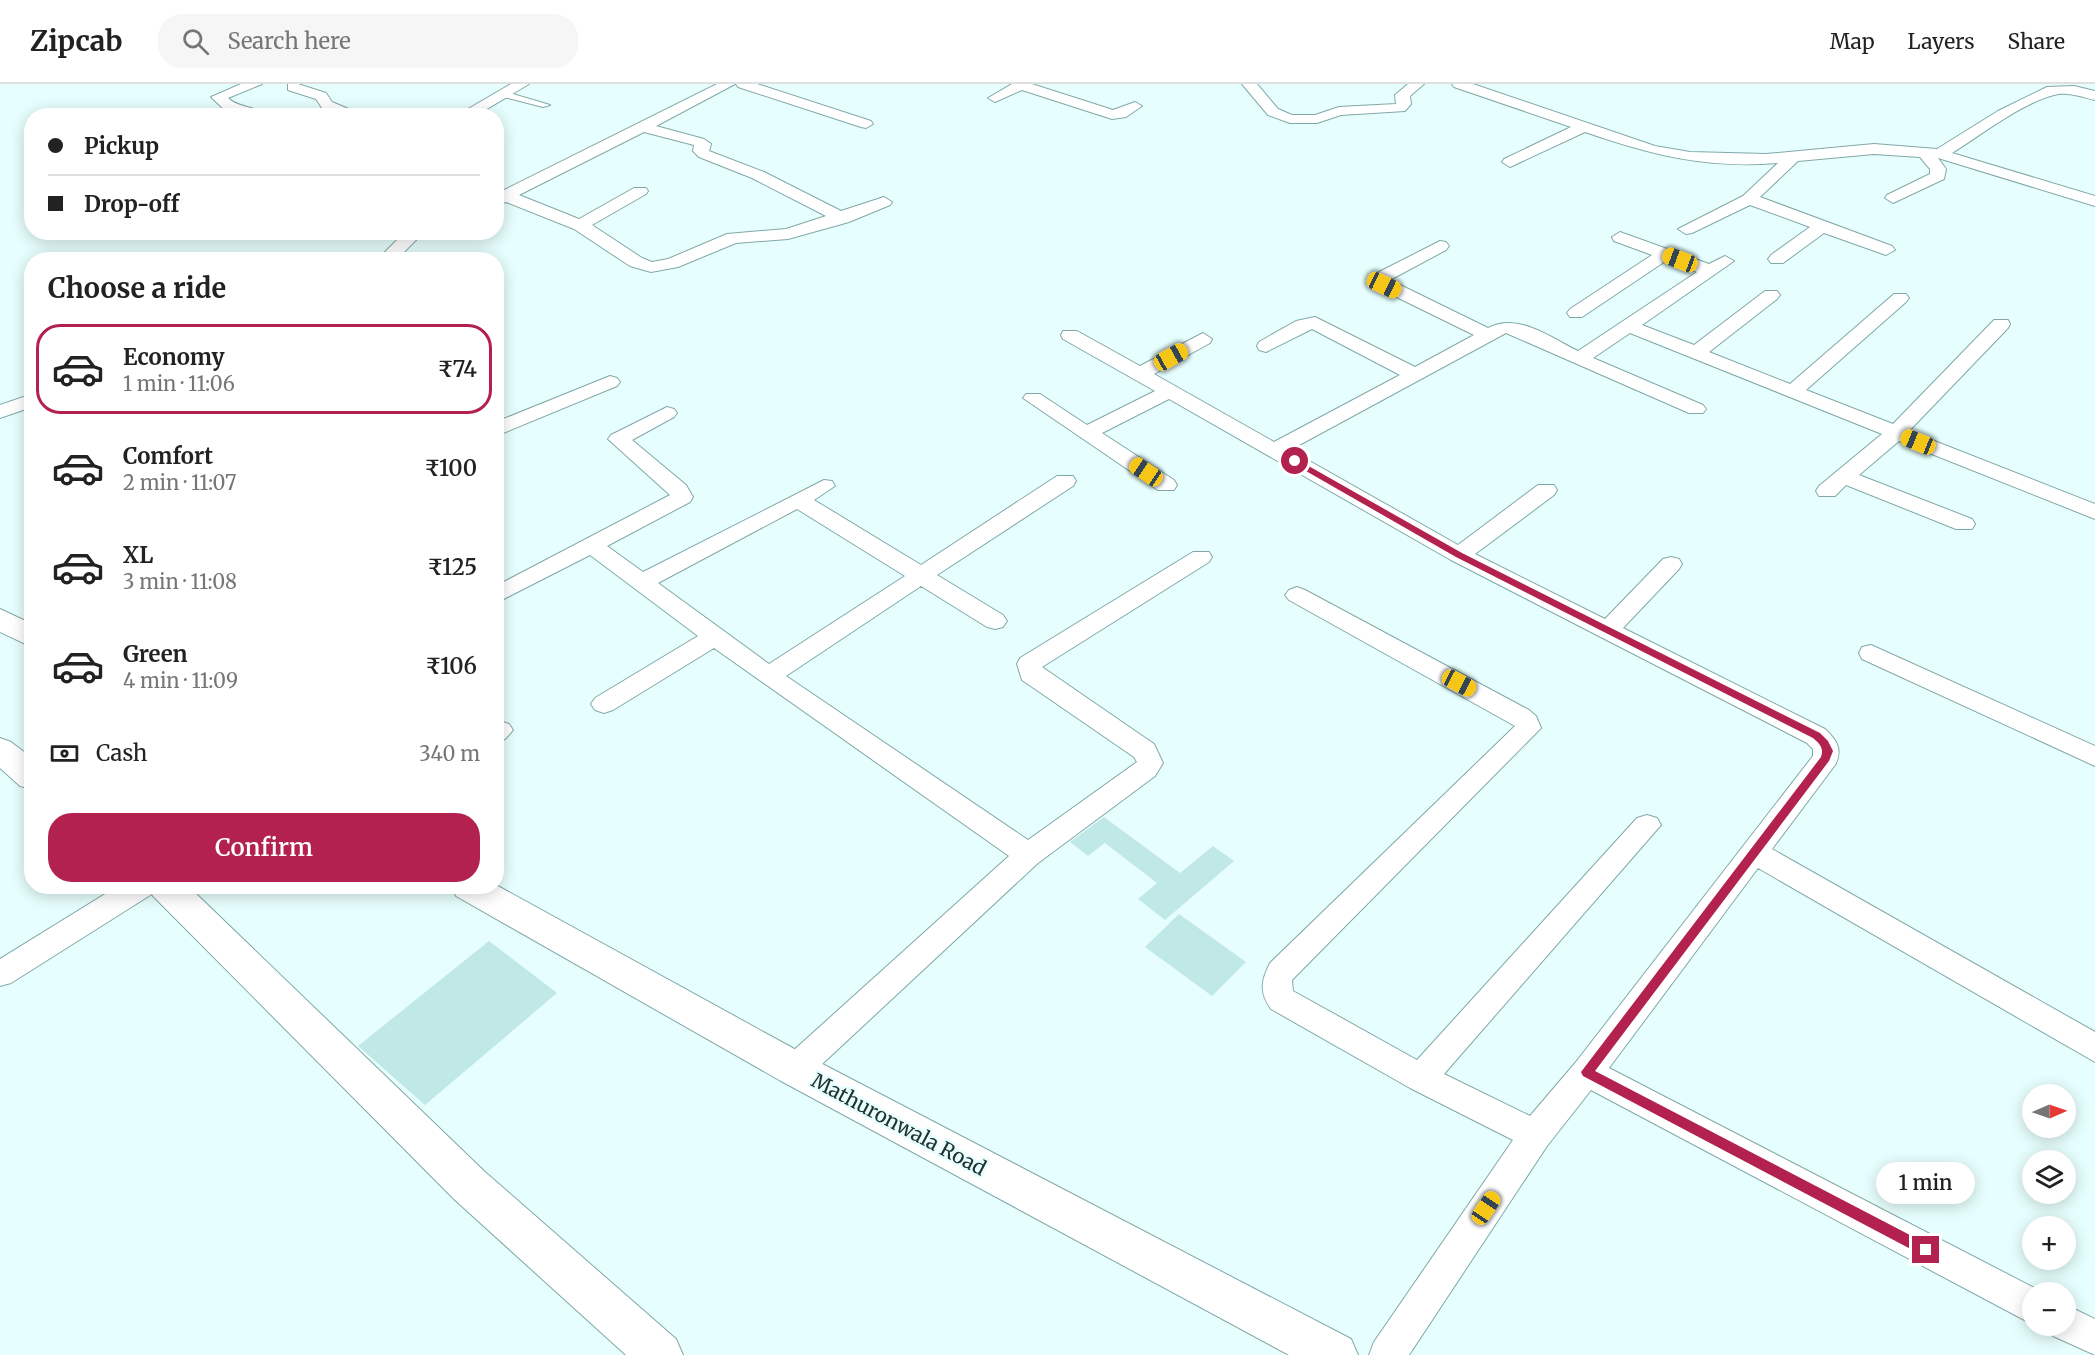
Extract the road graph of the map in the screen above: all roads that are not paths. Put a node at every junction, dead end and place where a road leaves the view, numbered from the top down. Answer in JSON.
{"nodes":[{"id":1,"x":255,"y":84,"type":"edge"},
{"id":2,"x":522,"y":84,"type":"edge"},
{"id":3,"x":728,"y":84,"type":"edge"},
{"id":4,"x":743,"y":84,"type":"edge"},
{"id":5,"x":1022,"y":84,"type":"edge"},
{"id":6,"x":1249,"y":84,"type":"edge"},
{"id":7,"x":1417,"y":84,"type":"edge"},
{"id":8,"x":1460,"y":84,"type":"edge"},
{"id":9,"x":293,"y":87,"type":"dead end"},
{"id":10,"x":503,"y":94,"type":"junction"},
{"id":11,"x":2095,"y":96,"type":"edge"},
{"id":12,"x":995,"y":98,"type":"dead end"},
{"id":13,"x":546,"y":105,"type":"dead end"},
{"id":14,"x":1135,"y":106,"type":"dead end"},
{"id":15,"x":231,"y":108,"type":"edge"},
{"id":16,"x":335,"y":108,"type":"edge"},
{"id":17,"x":478,"y":108,"type":"edge"},
{"id":18,"x":866,"y":124,"type":"dead end"},
{"id":19,"x":642,"y":128,"type":"junction"},
{"id":20,"x":1582,"y":128,"type":"junction"},
{"id":21,"x":1933,"y":154,"type":"junction"},
{"id":22,"x":1792,"y":158,"type":"junction"},
{"id":23,"x":1510,"y":162,"type":"dead end"},
{"id":24,"x":640,"y":191,"type":"dead end"},
{"id":25,"x":504,"y":197,"type":"edge"},
{"id":26,"x":1893,"y":198,"type":"dead end"},
{"id":27,"x":504,"y":199,"type":"edge"},
{"id":28,"x":1749,"y":199,"type":"junction"},
{"id":29,"x":2095,"y":201,"type":"edge"},
{"id":30,"x":884,"y":202,"type":"dead end"},
{"id":31,"x":843,"y":218,"type":"junction"},
{"id":32,"x":580,"y":225,"type":"junction"},
{"id":33,"x":1823,"y":226,"type":"junction"},
{"id":34,"x":1686,"y":229,"type":"dead end"},
{"id":35,"x":1620,"y":237,"type":"dead end"},
{"id":36,"x":408,"y":240,"type":"edge"},
{"id":37,"x":1440,"y":246,"type":"dead end"},
{"id":38,"x":1886,"y":250,"type":"dead end"},
{"id":39,"x":395,"y":252,"type":"edge"},
{"id":40,"x":1665,"y":254,"type":"junction"},
{"id":41,"x":1777,"y":259,"type":"dead end"},
{"id":42,"x":1771,"y":295,"type":"dead end"},
{"id":43,"x":1900,"y":298,"type":"dead end"},
{"id":44,"x":1576,"y":313,"type":"dead end"},
{"id":45,"x":2001,"y":324,"type":"dead end"},
{"id":46,"x":1628,"y":326,"type":"junction"},
{"id":47,"x":1070,"y":335,"type":"dead end"},
{"id":48,"x":1488,"y":335,"type":"junction"},
{"id":49,"x":1203,"y":339,"type":"dead end"},
{"id":50,"x":1266,"y":346,"type":"dead end"},
{"id":51,"x":1698,"y":352,"type":"junction"},
{"id":52,"x":1579,"y":359,"type":"junction"},
{"id":53,"x":1140,"y":374,"type":"junction"},
{"id":54,"x":1414,"y":374,"type":"junction"},
{"id":55,"x":610,"y":382,"type":"dead end"},
{"id":56,"x":1170,"y":391,"type":"junction"},
{"id":57,"x":1793,"y":391,"type":"junction"},
{"id":58,"x":1033,"y":398,"type":"dead end"},
{"id":59,"x":24,"y":403,"type":"edge"},
{"id":60,"x":1696,"y":409,"type":"dead end"},
{"id":61,"x":0,"y":412,"type":"edge"},
{"id":62,"x":667,"y":413,"type":"dead end"},
{"id":63,"x":504,"y":427,"type":"edge"},
{"id":64,"x":1087,"y":432,"type":"junction"},
{"id":65,"x":1896,"y":433,"type":"junction"},
{"id":66,"x":1275,"y":450,"type":"junction"},
{"id":67,"x":1844,"y":477,"type":"junction"},
{"id":68,"x":1065,"y":482,"type":"dead end"},
{"id":69,"x":1166,"y":485,"type":"dead end"},
{"id":70,"x":824,"y":486,"type":"dead end"},
{"id":71,"x":1546,"y":490,"type":"dead end"},
{"id":72,"x":1827,"y":491,"type":"dead end"},
{"id":73,"x":798,"y":500,"type":"junction"},
{"id":74,"x":2095,"y":512,"type":"edge"},
{"id":75,"x":1964,"y":524,"type":"dead end"},
{"id":76,"x":591,"y":545,"type":"junction"},
{"id":77,"x":1459,"y":555,"type":"junction"},
{"id":78,"x":1201,"y":557,"type":"dead end"},
{"id":79,"x":1671,"y":564,"type":"dead end"},
{"id":80,"x":921,"y":575,"type":"junction"},
{"id":81,"x":641,"y":583,"type":"junction"},
{"id":82,"x":504,"y":592,"type":"edge"},
{"id":83,"x":1297,"y":596,"type":"dead end"},
{"id":84,"x":0,"y":619,"type":"edge"},
{"id":85,"x":995,"y":621,"type":"dead end"},
{"id":86,"x":1609,"y":629,"type":"junction"},
{"id":87,"x":24,"y":632,"type":"edge"},
{"id":88,"x":714,"y":637,"type":"junction"},
{"id":89,"x":1870,"y":652,"type":"dead end"},
{"id":90,"x":768,"y":676,"type":"junction"},
{"id":91,"x":604,"y":704,"type":"dead end"},
{"id":92,"x":0,"y":750,"type":"edge"},
{"id":93,"x":2095,"y":757,"type":"edge"},
{"id":94,"x":24,"y":770,"type":"edge"},
{"id":95,"x":1647,"y":825,"type":"dead end"},
{"id":96,"x":1754,"y":852,"type":"junction"},
{"id":97,"x":1028,"y":855,"type":"junction"},
{"id":98,"x":129,"y":894,"type":"edge"},
{"id":99,"x":173,"y":894,"type":"edge"},
{"id":100,"x":482,"y":894,"type":"edge"},
{"id":101,"x":0,"y":974,"type":"edge"},
{"id":102,"x":2095,"y":1048,"type":"edge"},
{"id":103,"x":795,"y":1069,"type":"junction"},
{"id":104,"x":1587,"y":1072,"type":"junction"},
{"id":105,"x":1421,"y":1078,"type":"junction"},
{"id":106,"x":1535,"y":1135,"type":"junction"},
{"id":107,"x":2022,"y":1301,"type":"edge"},
{"id":108,"x":2076,"y":1328,"type":"edge"},
{"id":109,"x":2095,"y":1338,"type":"edge"},
{"id":110,"x":660,"y":1355,"type":"edge"},
{"id":111,"x":1335,"y":1355,"type":"edge"},
{"id":112,"x":1387,"y":1355,"type":"edge"}],
"edges":[{"from":1,"to":15,"type":"street"},
{"from":2,"to":10,"type":"street"},
{"from":3,"to":19,"type":"street"},
{"from":4,"to":18,"type":"street"},
{"from":5,"to":12,"type":"street"},
{"from":5,"to":14,"type":"street"},
{"from":6,"to":7,"type":"street"},
{"from":8,"to":20,"type":"street"},
{"from":9,"to":16,"type":"street"},
{"from":10,"to":13,"type":"lane"},
{"from":10,"to":17,"type":"street"},
{"from":11,"to":21,"type":"street"},
{"from":19,"to":25,"type":"street"},
{"from":19,"to":31,"type":"street"},
{"from":20,"to":22,"type":"street"},
{"from":20,"to":23,"type":"street"},
{"from":21,"to":22,"type":"street"},
{"from":21,"to":26,"type":"street"},
{"from":21,"to":29,"type":"street"},
{"from":22,"to":28,"type":"street"},
{"from":24,"to":32,"type":"street"},
{"from":27,"to":32,"type":"street"},
{"from":28,"to":33,"type":"street"},
{"from":28,"to":34,"type":"street"},
{"from":30,"to":31,"type":"street"},
{"from":31,"to":32,"type":"street"},
{"from":33,"to":38,"type":"street"},
{"from":33,"to":41,"type":"street"},
{"from":35,"to":40,"type":"street"},
{"from":36,"to":39,"type":"street"},
{"from":37,"to":48,"type":"street"},
{"from":40,"to":44,"type":"street"},
{"from":40,"to":46,"type":"street"},
{"from":42,"to":51,"type":"street"},
{"from":43,"to":57,"type":"street"},
{"from":45,"to":65,"type":"street"},
{"from":46,"to":51,"type":"street"},
{"from":46,"to":52,"type":"street"},
{"from":47,"to":53,"type":"street"},
{"from":48,"to":52,"type":"street"},
{"from":48,"to":54,"type":"street"},
{"from":49,"to":53,"type":"street"},
{"from":50,"to":54,"type":"street"},
{"from":51,"to":57,"type":"street"},
{"from":52,"to":60,"type":"street"},
{"from":53,"to":56,"type":"street"},
{"from":54,"to":66,"type":"street"},
{"from":55,"to":63,"type":"street"},
{"from":56,"to":64,"type":"street"},
{"from":56,"to":66,"type":"street"},
{"from":57,"to":65,"type":"street"},
{"from":58,"to":64,"type":"street"},
{"from":59,"to":61,"type":"street"},
{"from":62,"to":76,"type":"street"},
{"from":64,"to":69,"type":"street"},
{"from":65,"to":67,"type":"street"},
{"from":65,"to":74,"type":"street"},
{"from":66,"to":77,"type":"street"},
{"from":67,"to":72,"type":"street"},
{"from":67,"to":75,"type":"street"},
{"from":68,"to":80,"type":"street"},
{"from":70,"to":73,"type":"street"},
{"from":71,"to":77,"type":"street"},
{"from":73,"to":80,"type":"street"},
{"from":73,"to":81,"type":"street"},
{"from":76,"to":81,"type":"street"},
{"from":76,"to":82,"type":"street"},
{"from":77,"to":86,"type":"street"},
{"from":78,"to":97,"type":"street"},
{"from":79,"to":86,"type":"street"},
{"from":80,"to":85,"type":"street"},
{"from":80,"to":90,"type":"street"},
{"from":81,"to":88,"type":"street"},
{"from":83,"to":105,"type":"street"},
{"from":84,"to":87,"type":"street"},
{"from":86,"to":96,"type":"street"},
{"from":88,"to":90,"type":"street"},
{"from":88,"to":91,"type":"street"},
{"from":89,"to":93,"type":"street"},
{"from":90,"to":97,"type":"street"},
{"from":92,"to":94,"type":"street"},
{"from":95,"to":105,"type":"street"},
{"from":96,"to":102,"type":"street"},
{"from":96,"to":104,"type":"street"},
{"from":97,"to":103,"type":"street"},
{"from":98,"to":101,"type":"street"},
{"from":99,"to":110,"type":"street"},
{"from":100,"to":103,"type":"street","name":"Mathuronwala Road"},
{"from":103,"to":111,"type":"street","name":"Mathuronwala Road"},
{"from":104,"to":106,"type":"street"},
{"from":104,"to":107,"type":"street"},
{"from":105,"to":106,"type":"street"},
{"from":106,"to":112,"type":"street"},
{"from":108,"to":109,"type":"street"}]}
